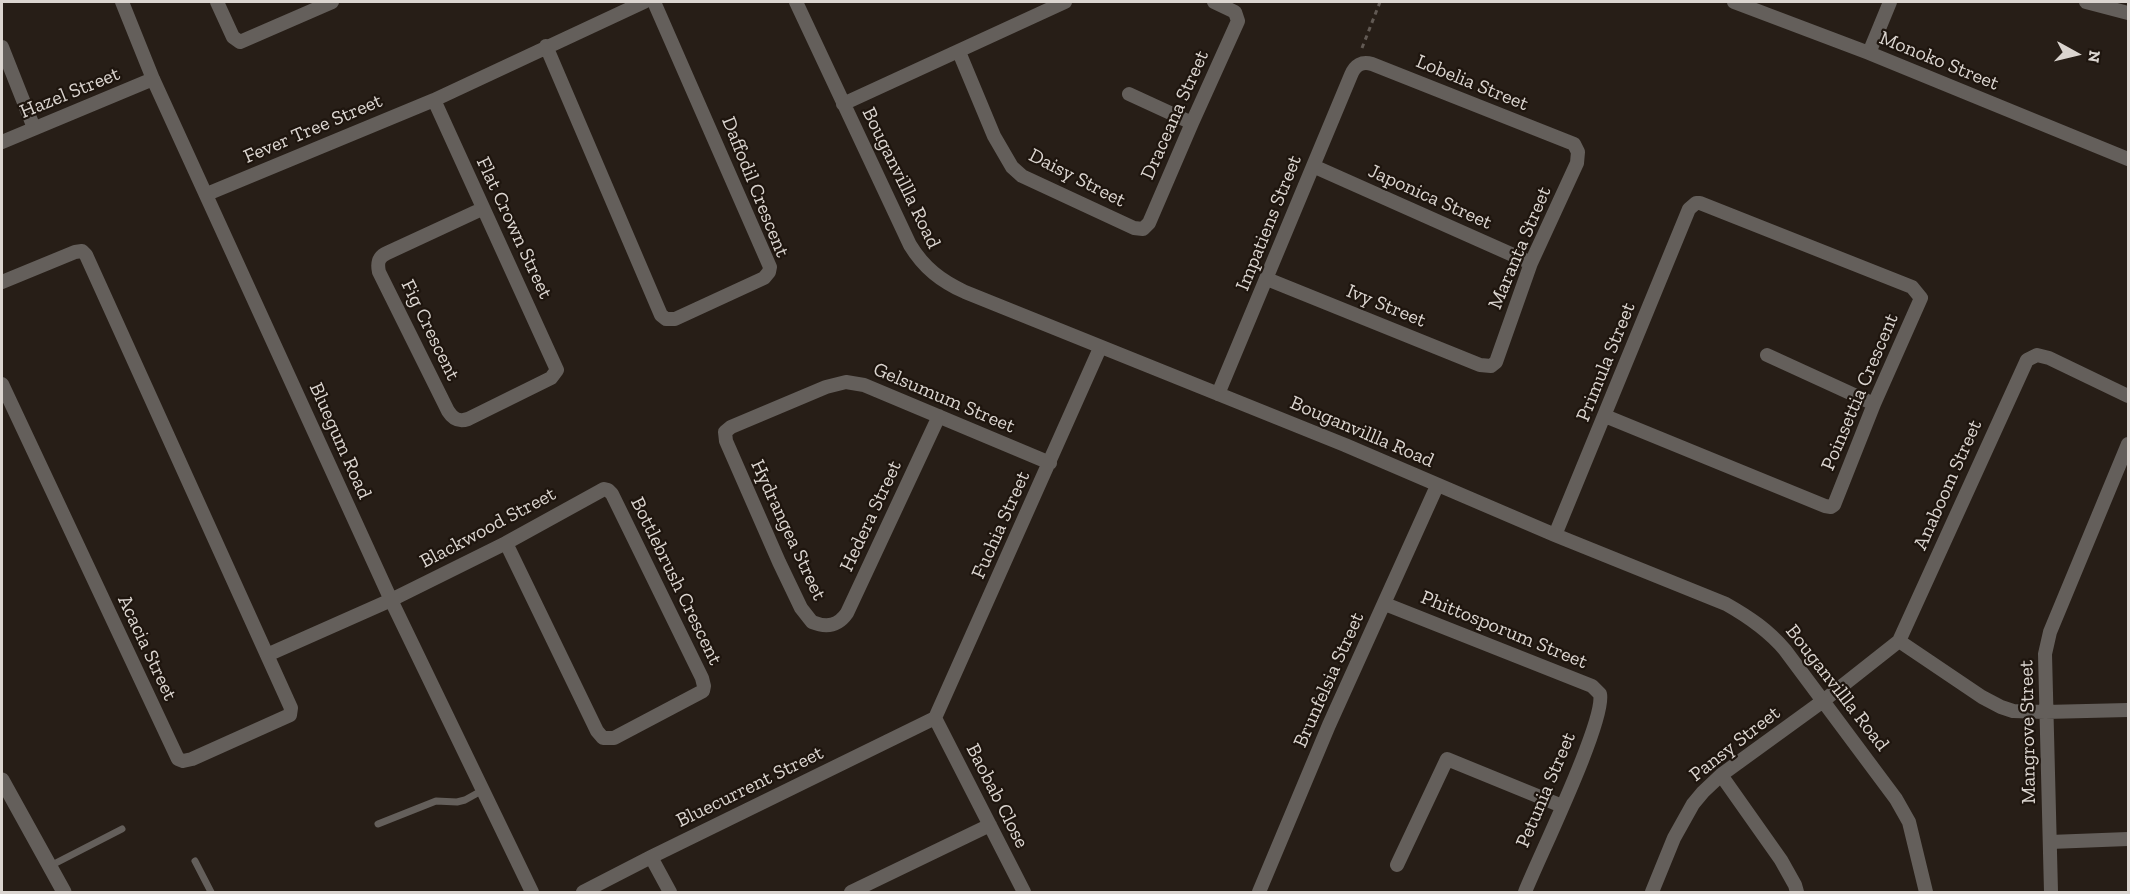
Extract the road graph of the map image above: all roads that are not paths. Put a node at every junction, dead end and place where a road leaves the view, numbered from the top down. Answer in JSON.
{"nodes":[{"id":1,"x":122,"y":2,"type":"edge"},
{"id":2,"x":217,"y":2,"type":"edge"},
{"id":3,"x":332,"y":2,"type":"edge"},
{"id":4,"x":644,"y":2,"type":"edge"},
{"id":5,"x":654,"y":2,"type":"edge"},
{"id":6,"x":796,"y":2,"type":"edge"},
{"id":7,"x":1065,"y":2,"type":"edge"},
{"id":8,"x":1215,"y":2,"type":"edge"},
{"id":9,"x":1890,"y":2,"type":"edge"},
{"id":10,"x":2086,"y":2,"type":"edge"},
{"id":11,"x":1742,"y":3,"type":"edge"},
{"id":12,"x":2128,"y":13,"type":"edge"},
{"id":13,"x":546,"y":46,"type":"junction"},
{"id":14,"x":2,"y":47,"type":"edge"},
{"id":15,"x":958,"y":52,"type":"junction"},
{"id":16,"x":1869,"y":53,"type":"junction"},
{"id":17,"x":1356,"y":67,"type":"joint"},
{"id":18,"x":153,"y":80,"type":"junction"},
{"id":19,"x":1129,"y":94,"type":"dead end"},
{"id":20,"x":434,"y":100,"type":"junction"},
{"id":21,"x":843,"y":104,"type":"junction"},
{"id":22,"x":1192,"y":123,"type":"junction"},
{"id":23,"x":34,"y":128,"type":"junction"},
{"id":24,"x":2,"y":142,"type":"edge"},
{"id":25,"x":2128,"y":142,"type":"edge"},
{"id":26,"x":1574,"y":144,"type":"joint"},
{"id":27,"x":2125,"y":157,"type":"edge"},
{"id":28,"x":1313,"y":166,"type":"junction"},
{"id":29,"x":207,"y":194,"type":"junction"},
{"id":30,"x":1692,"y":205,"type":"joint"},
{"id":31,"x":482,"y":209,"type":"junction"},
{"id":32,"x":1143,"y":229,"type":"joint"},
{"id":33,"x":1531,"y":263,"type":"junction"},
{"id":34,"x":1267,"y":279,"type":"junction"},
{"id":35,"x":2,"y":282,"type":"edge"},
{"id":36,"x":1100,"y":348,"type":"junction"},
{"id":37,"x":1767,"y":355,"type":"dead end"},
{"id":38,"x":1491,"y":366,"type":"joint"},
{"id":39,"x":556,"y":373,"type":"joint"},
{"id":40,"x":2,"y":384,"type":"edge"},
{"id":41,"x":1218,"y":394,"type":"junction"},
{"id":42,"x":2128,"y":396,"type":"edge"},
{"id":43,"x":1874,"y":404,"type":"junction"},
{"id":44,"x":939,"y":416,"type":"junction"},
{"id":45,"x":1605,"y":416,"type":"junction"},
{"id":46,"x":725,"y":433,"type":"joint"},
{"id":47,"x":2128,"y":444,"type":"edge"},
{"id":48,"x":1050,"y":464,"type":"junction"},
{"id":49,"x":1437,"y":486,"type":"junction"},
{"id":50,"x":601,"y":490,"type":"joint"},
{"id":51,"x":1555,"y":535,"type":"junction"},
{"id":52,"x":506,"y":543,"type":"junction"},
{"id":53,"x":391,"y":600,"type":"junction"},
{"id":54,"x":1385,"y":604,"type":"junction"},
{"id":55,"x":831,"y":626,"type":"joint"},
{"id":56,"x":1899,"y":641,"type":"junction"},
{"id":57,"x":267,"y":655,"type":"junction"},
{"id":58,"x":1823,"y":701,"type":"junction"},
{"id":59,"x":1601,"y":702,"type":"joint"},
{"id":60,"x":2128,"y":710,"type":"edge"},
{"id":61,"x":2045,"y":712,"type":"junction"},
{"id":62,"x":935,"y":718,"type":"junction"},
{"id":63,"x":1720,"y":775,"type":"junction"},
{"id":64,"x":2,"y":780,"type":"edge"},
{"id":65,"x":483,"y":790,"type":"junction"},
{"id":66,"x":1562,"y":806,"type":"junction"},
{"id":67,"x":378,"y":824,"type":"dead end"},
{"id":68,"x":990,"y":825,"type":"junction"},
{"id":69,"x":122,"y":829,"type":"dead end"},
{"id":70,"x":2128,"y":839,"type":"edge"},
{"id":71,"x":2049,"y":842,"type":"junction"},
{"id":72,"x":651,"y":857,"type":"junction"},
{"id":73,"x":195,"y":861,"type":"dead end"},
{"id":74,"x":1397,"y":865,"type":"dead end"},
{"id":75,"x":50,"y":866,"type":"junction"},
{"id":76,"x":64,"y":892,"type":"edge"},
{"id":77,"x":211,"y":892,"type":"edge"},
{"id":78,"x":532,"y":892,"type":"edge"},
{"id":79,"x":583,"y":892,"type":"edge"},
{"id":80,"x":670,"y":892,"type":"edge"},
{"id":81,"x":851,"y":892,"type":"edge"},
{"id":82,"x":1024,"y":892,"type":"edge"},
{"id":83,"x":1259,"y":892,"type":"edge"},
{"id":84,"x":1525,"y":892,"type":"edge"},
{"id":85,"x":1652,"y":892,"type":"edge"},
{"id":86,"x":1797,"y":892,"type":"edge"},
{"id":87,"x":1926,"y":892,"type":"edge"},
{"id":88,"x":2051,"y":892,"type":"edge"}],
"edges":[{"from":1,"to":18,"type":"street","name":"Bluegum Road"},
{"from":2,"to":3,"type":"street"},
{"from":4,"to":13,"type":"street","name":"Fever Tree Street"},
{"from":5,"to":13,"type":"street","name":"Daffodil Crescent"},
{"from":6,"to":21,"type":"street","name":"Bouganvillla Road"},
{"from":7,"to":15,"type":"street"},
{"from":8,"to":22,"type":"street","name":"Draceana Street"},
{"from":9,"to":16,"type":"street"},
{"from":10,"to":12,"type":"street"},
{"from":11,"to":16,"type":"street","name":"Monoko Street"},
{"from":13,"to":20,"type":"street","name":"Fever Tree Street"},
{"from":14,"to":23,"type":"street"},
{"from":15,"to":21,"type":"street"},
{"from":15,"to":32,"type":"street","name":"Daisy Street"},
{"from":16,"to":27,"type":"street","name":"Monoko Street"},
{"from":17,"to":26,"type":"street","name":"Lobelia Street"},
{"from":17,"to":28,"type":"street","name":"Impatiens Street"},
{"from":18,"to":23,"type":"street","name":"Hazel Street"},
{"from":18,"to":29,"type":"street","name":"Bluegum Road"},
{"from":19,"to":22,"type":"street"},
{"from":20,"to":29,"type":"street","name":"Fever Tree Street"},
{"from":20,"to":31,"type":"street","name":"Flat Crown Street"},
{"from":21,"to":36,"type":"street","name":"Bouganvillla Road"},
{"from":22,"to":32,"type":"street","name":"Draceana Street"},
{"from":23,"to":24,"type":"street","name":"Hazel Street"},
{"from":25,"to":27,"type":"street"},
{"from":26,"to":33,"type":"street","name":"Maranta Street"},
{"from":28,"to":33,"type":"street","name":"Japonica Street"},
{"from":28,"to":34,"type":"street","name":"Impatiens Street"},
{"from":29,"to":53,"type":"street","name":"Bluegum Road"},
{"from":30,"to":43,"type":"street","name":"Poinsettia Crescent"},
{"from":30,"to":45,"type":"street","name":"Primula Street"},
{"from":31,"to":39,"type":"street","name":"Flat Crown Street"},
{"from":31,"to":39,"type":"street","name":"Fig Crescent"},
{"from":33,"to":38,"type":"street","name":"Maranta Street"},
{"from":34,"to":38,"type":"street","name":"Ivy Street"},
{"from":34,"to":41,"type":"street","name":"Impatiens Street"},
{"from":35,"to":57,"type":"street","name":"Acacia Street"},
{"from":36,"to":41,"type":"street","name":"Bouganvillla Road"},
{"from":36,"to":48,"type":"street","name":"Fuchia Street"},
{"from":37,"to":43,"type":"street"},
{"from":40,"to":57,"type":"street","name":"Acacia Street"},
{"from":41,"to":49,"type":"street","name":"Bouganvillla Road"},
{"from":42,"to":56,"type":"street","name":"Anaboom Street"},
{"from":43,"to":45,"type":"street","name":"Poinsettia Crescent"},
{"from":44,"to":46,"type":"street","name":"Gelsumum Street"},
{"from":44,"to":48,"type":"street","name":"Gelsumum Street"},
{"from":44,"to":55,"type":"street","name":"Hedera Street"},
{"from":45,"to":51,"type":"street","name":"Primula Street"},
{"from":46,"to":55,"type":"street","name":"Hydrangea Street"},
{"from":47,"to":61,"type":"street","name":"Mangrove Street"},
{"from":48,"to":62,"type":"street","name":"Fuchia Street"},
{"from":49,"to":51,"type":"street","name":"Bouganvillla Road"},
{"from":49,"to":54,"type":"street","name":"Brunfelsia Street"},
{"from":50,"to":52,"type":"street","name":"Blackwood Street"},
{"from":50,"to":52,"type":"street","name":"Bottlebrush Crescent"},
{"from":51,"to":58,"type":"street","name":"Bouganvillla Road"},
{"from":52,"to":53,"type":"street","name":"Blackwood Street"},
{"from":53,"to":57,"type":"street"},
{"from":53,"to":65,"type":"street","name":"Bluegum Road"},
{"from":54,"to":59,"type":"street","name":"Phittosporum Street"},
{"from":54,"to":83,"type":"street","name":"Brunfelsia Street"},
{"from":56,"to":58,"type":"street","name":"Anaboom Street"},
{"from":56,"to":61,"type":"street"},
{"from":58,"to":63,"type":"street","name":"Pansy Street"},
{"from":58,"to":87,"type":"street","name":"Bouganvillla Road"},
{"from":59,"to":66,"type":"street","name":"Petunia Street"},
{"from":60,"to":61,"type":"street"},
{"from":61,"to":71,"type":"street","name":"Mangrove Street"},
{"from":62,"to":68,"type":"street","name":"Baobab Close"},
{"from":62,"to":72,"type":"street","name":"Bluecurrent Street"},
{"from":63,"to":85,"type":"street","name":"Pansy Street"},
{"from":63,"to":86,"type":"street"},
{"from":64,"to":75,"type":"street"},
{"from":65,"to":67,"type":"lane"},
{"from":65,"to":78,"type":"street","name":"Bluegum Road"},
{"from":66,"to":74,"type":"street"},
{"from":66,"to":84,"type":"street","name":"Petunia Street"},
{"from":68,"to":81,"type":"street"},
{"from":68,"to":82,"type":"street","name":"Baobab Close"},
{"from":69,"to":75,"type":"lane"},
{"from":70,"to":71,"type":"street"},
{"from":71,"to":88,"type":"street","name":"Mangrove Street"},
{"from":72,"to":79,"type":"street","name":"Bluecurrent Street"},
{"from":72,"to":80,"type":"street"},
{"from":73,"to":77,"type":"lane"},
{"from":75,"to":76,"type":"street"}]}
